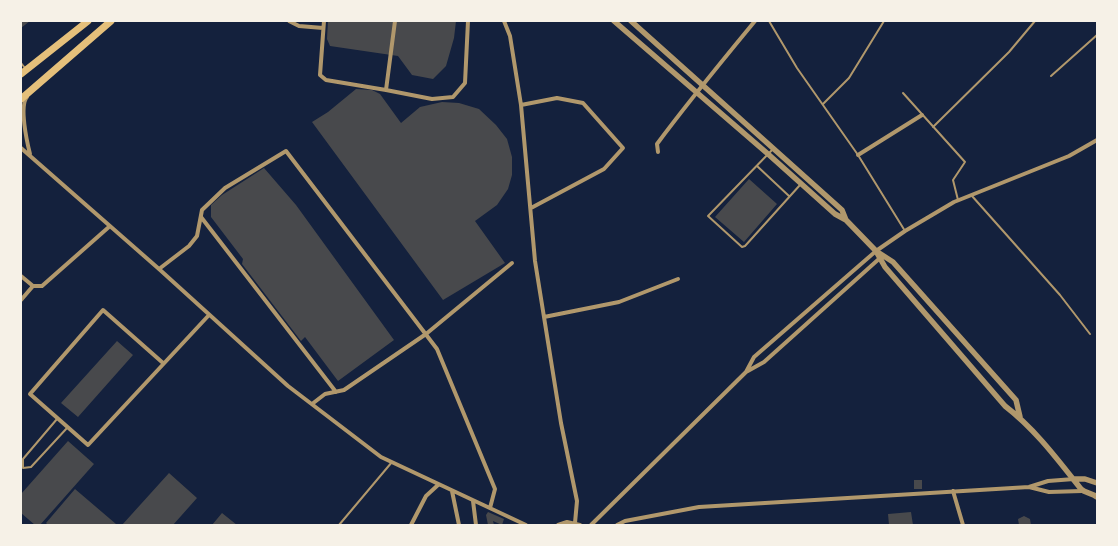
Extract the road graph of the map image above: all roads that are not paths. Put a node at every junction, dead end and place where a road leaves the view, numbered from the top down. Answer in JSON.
{"nodes":[{"id":1,"x":88,"y":21,"type":"edge"},
{"id":2,"x":111,"y":21,"type":"edge"},
{"id":3,"x":289,"y":21,"type":"edge"},
{"id":4,"x":324,"y":21,"type":"edge"},
{"id":5,"x":395,"y":21,"type":"edge"},
{"id":6,"x":468,"y":21,"type":"edge"},
{"id":7,"x":504,"y":21,"type":"edge"},
{"id":8,"x":614,"y":21,"type":"edge"},
{"id":9,"x":631,"y":21,"type":"edge"},
{"id":10,"x":755,"y":21,"type":"edge"},
{"id":11,"x":769,"y":21,"type":"edge"},
{"id":12,"x":884,"y":21,"type":"edge"},
{"id":13,"x":1035,"y":21,"type":"edge"},
{"id":14,"x":323,"y":28,"type":"junction"},
{"id":15,"x":646,"y":34,"type":"junction"},
{"id":16,"x":1097,"y":35,"type":"edge"},
{"id":17,"x":638,"y":42,"type":"junction"},
{"id":18,"x":21,"y":63,"type":"edge"},
{"id":19,"x":24,"y":72,"type":"edge"},
{"id":20,"x":1051,"y":76,"type":"dead end"},
{"id":21,"x":702,"y":85,"type":"junction"},
{"id":22,"x":36,"y":87,"type":"junction"},
{"id":23,"x":386,"y":90,"type":"junction"},
{"id":24,"x":696,"y":92,"type":"junction"},
{"id":25,"x":903,"y":94,"type":"dead end"},
{"id":26,"x":21,"y":99,"type":"edge"},
{"id":27,"x":823,"y":104,"type":"junction"},
{"id":28,"x":522,"y":105,"type":"junction"},
{"id":29,"x":922,"y":115,"type":"junction"},
{"id":30,"x":933,"y":127,"type":"junction"},
{"id":31,"x":1097,"y":140,"type":"edge"},
{"id":32,"x":21,"y":148,"type":"edge"},
{"id":33,"x":774,"y":148,"type":"junction"},
{"id":34,"x":658,"y":152,"type":"dead end"},
{"id":35,"x":768,"y":154,"type":"junction"},
{"id":36,"x":30,"y":155,"type":"junction"},
{"id":37,"x":858,"y":155,"type":"junction"},
{"id":38,"x":757,"y":166,"type":"junction"},
{"id":39,"x":801,"y":184,"type":"junction"},
{"id":40,"x":971,"y":195,"type":"junction"},
{"id":41,"x":789,"y":196,"type":"junction"},
{"id":42,"x":958,"y":200,"type":"junction"},
{"id":43,"x":531,"y":208,"type":"junction"},
{"id":44,"x":201,"y":217,"type":"junction"},
{"id":45,"x":846,"y":220,"type":"junction"},
{"id":46,"x":110,"y":226,"type":"junction"},
{"id":47,"x":905,"y":231,"type":"junction"},
{"id":48,"x":876,"y":251,"type":"junction"},
{"id":49,"x":880,"y":258,"type":"junction"},
{"id":50,"x":512,"y":263,"type":"dead end"},
{"id":51,"x":159,"y":269,"type":"junction"},
{"id":52,"x":21,"y":276,"type":"edge"},
{"id":53,"x":678,"y":279,"type":"dead end"},
{"id":54,"x":33,"y":286,"type":"junction"},
{"id":55,"x":21,"y":300,"type":"edge"},
{"id":56,"x":807,"y":311,"type":"junction"},
{"id":57,"x":209,"y":315,"type":"junction"},
{"id":58,"x":544,"y":317,"type":"junction"},
{"id":59,"x":813,"y":318,"type":"junction"},
{"id":60,"x":426,"y":334,"type":"junction"},
{"id":61,"x":1090,"y":334,"type":"dead end"},
{"id":62,"x":163,"y":363,"type":"junction"},
{"id":63,"x":746,"y":372,"type":"junction"},
{"id":64,"x":336,"y":392,"type":"junction"},
{"id":65,"x":312,"y":404,"type":"junction"},
{"id":66,"x":1020,"y":417,"type":"junction"},
{"id":67,"x":57,"y":419,"type":"junction"},
{"id":68,"x":67,"y":427,"type":"junction"},
{"id":69,"x":392,"y":462,"type":"junction"},
{"id":70,"x":22,"y":469,"type":"edge"},
{"id":71,"x":1074,"y":479,"type":"junction"},
{"id":72,"x":1097,"y":483,"type":"edge"},
{"id":73,"x":438,"y":485,"type":"junction"},
{"id":74,"x":1029,"y":487,"type":"junction"},
{"id":75,"x":452,"y":491,"type":"junction"},
{"id":76,"x":952,"y":491,"type":"junction"},
{"id":77,"x":1082,"y":491,"type":"junction"},
{"id":78,"x":1097,"y":498,"type":"edge"},
{"id":79,"x":473,"y":501,"type":"junction"},
{"id":80,"x":490,"y":508,"type":"junction"},
{"id":81,"x":575,"y":523,"type":"junction"},
{"id":82,"x":339,"y":525,"type":"edge"},
{"id":83,"x":411,"y":525,"type":"edge"},
{"id":84,"x":459,"y":525,"type":"edge"},
{"id":85,"x":476,"y":525,"type":"edge"},
{"id":86,"x":526,"y":525,"type":"edge"},
{"id":87,"x":558,"y":525,"type":"edge"},
{"id":88,"x":580,"y":525,"type":"edge"},
{"id":89,"x":592,"y":525,"type":"edge"},
{"id":90,"x":617,"y":525,"type":"edge"},
{"id":91,"x":963,"y":525,"type":"edge"}],
"edges":[{"from":1,"to":19,"type":"main road"},
{"from":2,"to":22,"type":"main road"},
{"from":3,"to":14,"type":"street"},
{"from":4,"to":14,"type":"street"},
{"from":5,"to":23,"type":"street"},
{"from":6,"to":23,"type":"street"},
{"from":7,"to":28,"type":"street"},
{"from":8,"to":17,"type":"street"},
{"from":9,"to":15,"type":"street"},
{"from":10,"to":21,"type":"street"},
{"from":11,"to":27,"type":"lane"},
{"from":12,"to":27,"type":"lane"},
{"from":13,"to":30,"type":"lane"},
{"from":14,"to":23,"type":"street"},
{"from":15,"to":17,"type":"street"},
{"from":15,"to":21,"type":"street"},
{"from":16,"to":20,"type":"lane"},
{"from":17,"to":24,"type":"street"},
{"from":18,"to":19,"type":"lane"},
{"from":21,"to":24,"type":"street"},
{"from":21,"to":33,"type":"street"},
{"from":22,"to":26,"type":"main road"},
{"from":22,"to":36,"type":"street"},
{"from":24,"to":34,"type":"street"},
{"from":24,"to":35,"type":"street"},
{"from":25,"to":29,"type":"lane"},
{"from":27,"to":37,"type":"lane"},
{"from":28,"to":43,"type":"street"},
{"from":28,"to":43,"type":"street"},
{"from":29,"to":30,"type":"lane"},
{"from":29,"to":37,"type":"street"},
{"from":30,"to":42,"type":"lane"},
{"from":31,"to":40,"type":"street"},
{"from":32,"to":36,"type":"street"},
{"from":33,"to":35,"type":"lane"},
{"from":33,"to":45,"type":"street"},
{"from":35,"to":38,"type":"lane"},
{"from":35,"to":39,"type":"street"},
{"from":36,"to":46,"type":"street"},
{"from":37,"to":47,"type":"lane"},
{"from":38,"to":41,"type":"lane"},
{"from":38,"to":41,"type":"lane"},
{"from":39,"to":41,"type":"lane"},
{"from":39,"to":45,"type":"street"},
{"from":40,"to":42,"type":"street"},
{"from":40,"to":61,"type":"lane"},
{"from":42,"to":47,"type":"street"},
{"from":43,"to":58,"type":"street"},
{"from":44,"to":51,"type":"street"},
{"from":44,"to":60,"type":"street"},
{"from":44,"to":64,"type":"street"},
{"from":45,"to":48,"type":"street"},
{"from":46,"to":51,"type":"street"},
{"from":46,"to":54,"type":"street"},
{"from":47,"to":48,"type":"street"},
{"from":48,"to":49,"type":"street"},
{"from":48,"to":56,"type":"street"},
{"from":48,"to":66,"type":"street"},
{"from":49,"to":59,"type":"street"},
{"from":49,"to":66,"type":"street"},
{"from":50,"to":60,"type":"street"},
{"from":51,"to":57,"type":"street"},
{"from":52,"to":54,"type":"street"},
{"from":53,"to":58,"type":"street"},
{"from":54,"to":55,"type":"street"},
{"from":56,"to":59,"type":"street"},
{"from":56,"to":63,"type":"street"},
{"from":57,"to":62,"type":"street"},
{"from":57,"to":65,"type":"street"},
{"from":58,"to":81,"type":"street"},
{"from":59,"to":63,"type":"street"},
{"from":60,"to":64,"type":"street"},
{"from":60,"to":80,"type":"street"},
{"from":62,"to":67,"type":"street"},
{"from":62,"to":68,"type":"street"},
{"from":63,"to":89,"type":"street"},
{"from":64,"to":65,"type":"street"},
{"from":65,"to":69,"type":"street"},
{"from":66,"to":71,"type":"street"},
{"from":67,"to":68,"type":"street"},
{"from":67,"to":70,"type":"lane"},
{"from":68,"to":70,"type":"lane"},
{"from":69,"to":73,"type":"street"},
{"from":69,"to":82,"type":"lane"},
{"from":71,"to":72,"type":"street"},
{"from":71,"to":74,"type":"street"},
{"from":71,"to":77,"type":"street"},
{"from":73,"to":75,"type":"street"},
{"from":73,"to":83,"type":"street"},
{"from":74,"to":76,"type":"street"},
{"from":74,"to":77,"type":"street"},
{"from":75,"to":79,"type":"street"},
{"from":75,"to":84,"type":"street"},
{"from":76,"to":90,"type":"street"},
{"from":76,"to":91,"type":"street"},
{"from":77,"to":78,"type":"street"},
{"from":79,"to":80,"type":"street"},
{"from":79,"to":85,"type":"street"},
{"from":80,"to":86,"type":"street"},
{"from":81,"to":87,"type":"street"},
{"from":81,"to":88,"type":"street"}]}
